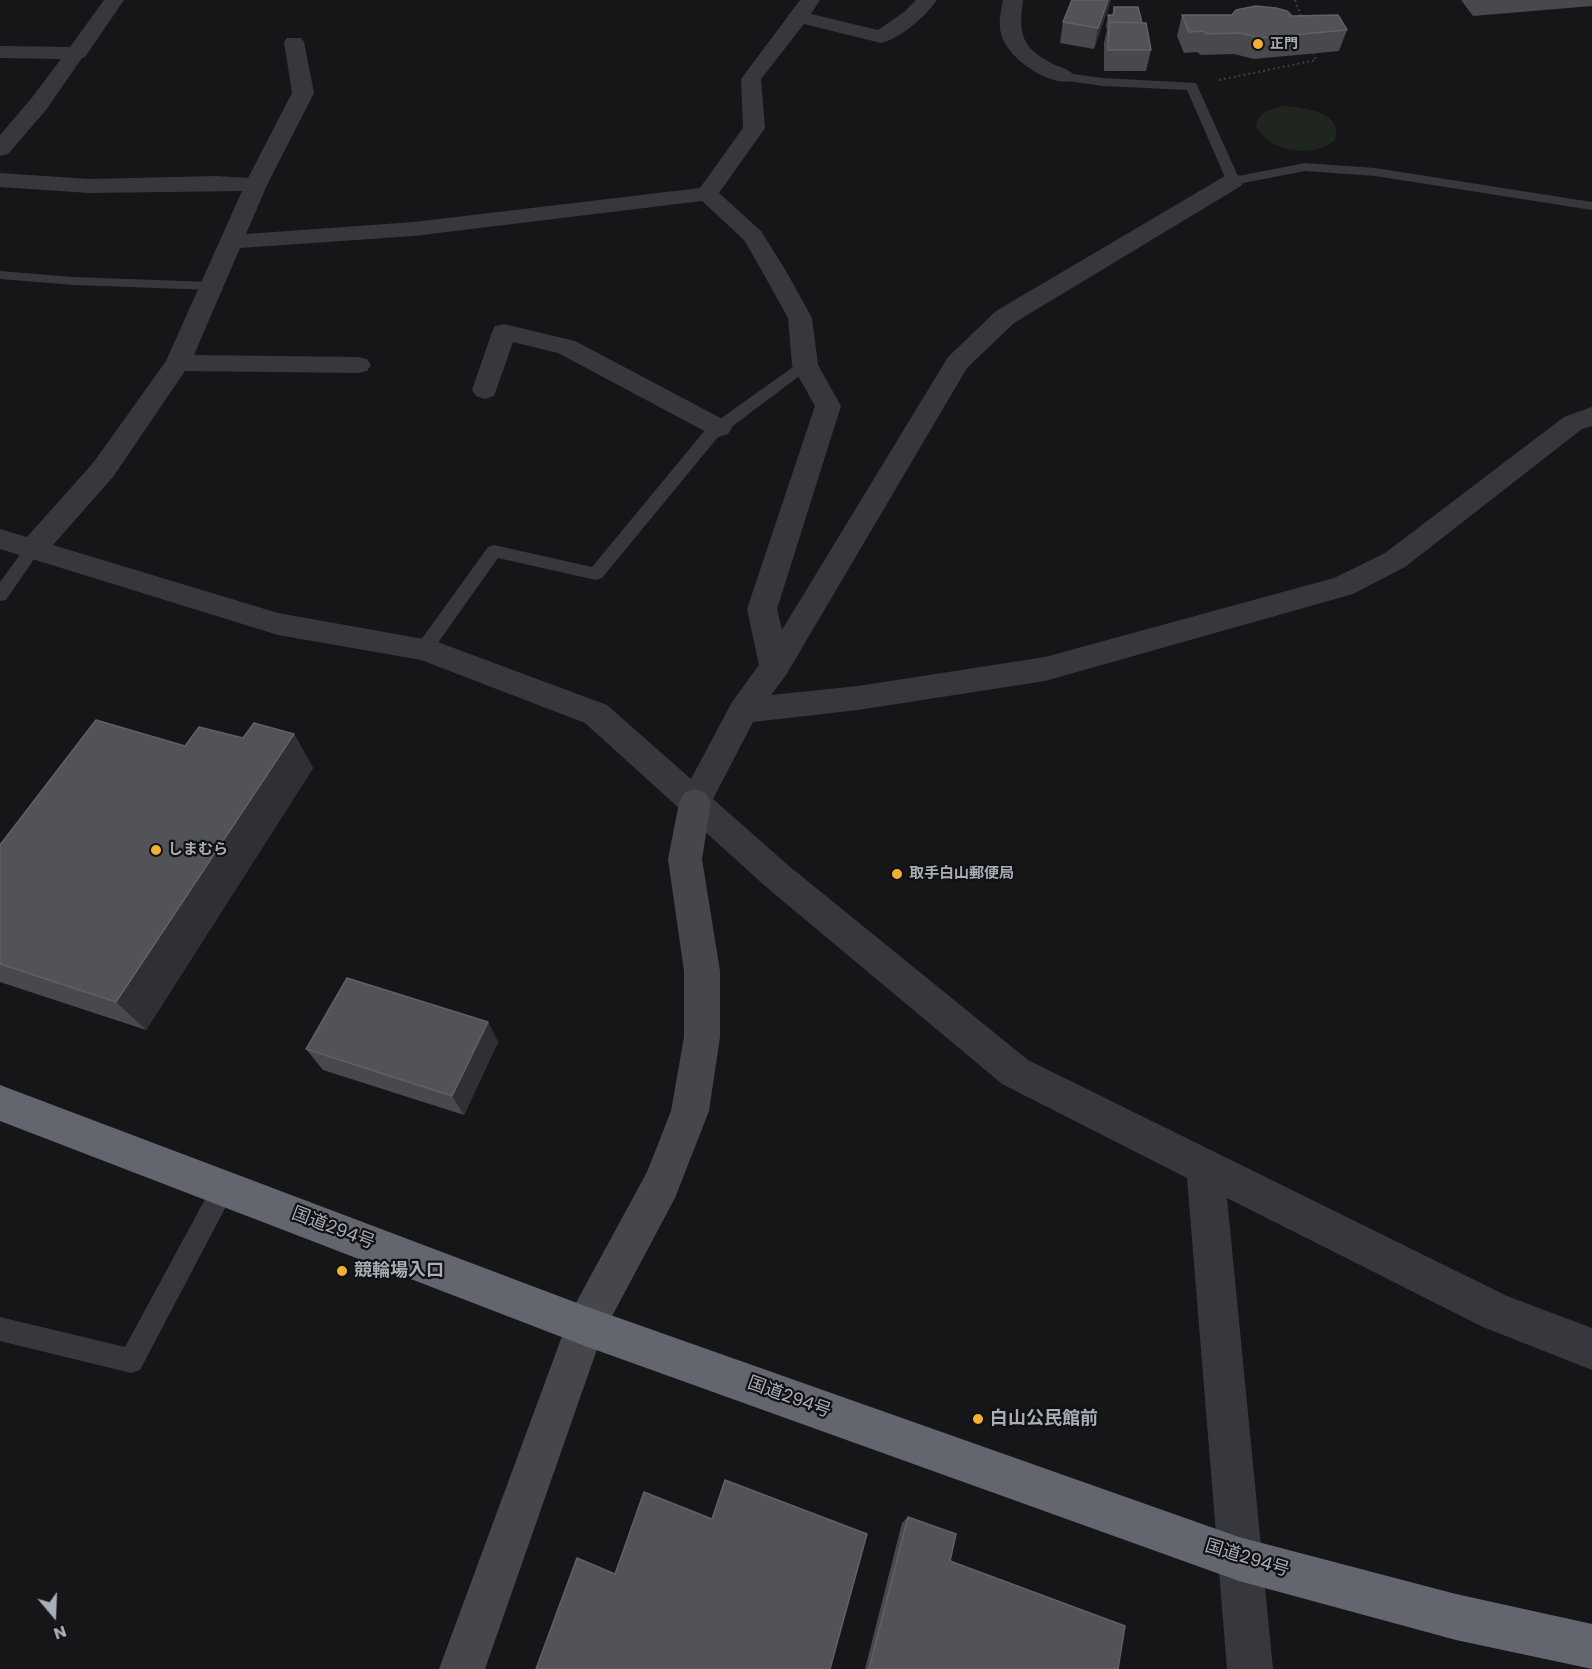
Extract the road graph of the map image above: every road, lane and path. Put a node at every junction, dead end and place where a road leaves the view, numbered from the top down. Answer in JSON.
{"nodes":[{"id":1,"x":114,"y":0,"type":"edge"},
{"id":2,"x":927,"y":0,"type":"edge"},
{"id":3,"x":1013,"y":0,"type":"edge"},
{"id":4,"x":1295,"y":0,"type":"edge"},
{"id":5,"x":805,"y":8,"type":"edge"},
{"id":6,"x":1302,"y":20,"type":"edge"},
{"id":7,"x":1309,"y":40,"type":"edge"},
{"id":8,"x":294,"y":42,"type":"dead end"},
{"id":9,"x":0,"y":52,"type":"edge"},
{"id":10,"x":78,"y":53,"type":"junction"},
{"id":11,"x":1065,"y":77,"type":"joint"},
{"id":12,"x":1192,"y":86,"type":"junction"},
{"id":13,"x":0,"y":148,"type":"edge"},
{"id":14,"x":0,"y":180,"type":"edge"},
{"id":15,"x":1233,"y":181,"type":"junction"},
{"id":16,"x":256,"y":185,"type":"junction"},
{"id":17,"x":707,"y":194,"type":"junction"},
{"id":18,"x":1592,"y":207,"type":"edge"},
{"id":19,"x":231,"y":242,"type":"junction"},
{"id":20,"x":0,"y":275,"type":"edge"},
{"id":21,"x":211,"y":286,"type":"junction"},
{"id":22,"x":178,"y":363,"type":"junction"},
{"id":23,"x":358,"y":365,"type":"dead end"},
{"id":24,"x":805,"y":365,"type":"junction"},
{"id":25,"x":485,"y":390,"type":"dead end"},
{"id":26,"x":1592,"y":416,"type":"edge"},
{"id":27,"x":719,"y":428,"type":"junction"},
{"id":28,"x":0,"y":538,"type":"edge"},
{"id":29,"x":33,"y":549,"type":"junction"},
{"id":30,"x":0,"y":595,"type":"edge"},
{"id":31,"x":424,"y":649,"type":"junction"},
{"id":32,"x":776,"y":667,"type":"junction"},
{"id":33,"x":743,"y":711,"type":"junction"},
{"id":34,"x":695,"y":803,"type":"junction"},
{"id":35,"x":0,"y":1103,"type":"edge"},
{"id":36,"x":1205,"y":1167,"type":"junction"},
{"id":37,"x":224,"y":1187,"type":"junction"},
{"id":38,"x":585,"y":1326,"type":"junction"},
{"id":39,"x":0,"y":1329,"type":"edge"},
{"id":40,"x":1592,"y":1348,"type":"edge"},
{"id":41,"x":1239,"y":1558,"type":"junction"},
{"id":42,"x":1592,"y":1647,"type":"edge"},
{"id":43,"x":462,"y":1669,"type":"edge"},
{"id":44,"x":1250,"y":1669,"type":"edge"}],
"edges":[{"from":1,"to":10,"type":"street"},
{"from":2,"to":5,"type":"street"},
{"from":3,"to":11,"type":"street"},
{"from":4,"to":6,"type":"path"},
{"from":5,"to":17,"type":"street"},
{"from":7,"to":12,"type":"path"},
{"from":8,"to":16,"type":"street"},
{"from":9,"to":10,"type":"street"},
{"from":10,"to":13,"type":"street"},
{"from":11,"to":12,"type":"lane"},
{"from":12,"to":15,"type":"lane"},
{"from":14,"to":16,"type":"street"},
{"from":15,"to":18,"type":"lane"},
{"from":15,"to":32,"type":"street"},
{"from":16,"to":19,"type":"street"},
{"from":17,"to":19,"type":"street"},
{"from":17,"to":24,"type":"street"},
{"from":19,"to":21,"type":"street"},
{"from":20,"to":21,"type":"lane"},
{"from":21,"to":22,"type":"street"},
{"from":22,"to":23,"type":"street"},
{"from":22,"to":29,"type":"street"},
{"from":24,"to":27,"type":"lane"},
{"from":24,"to":32,"type":"street"},
{"from":25,"to":27,"type":"street"},
{"from":26,"to":33,"type":"street"},
{"from":27,"to":31,"type":"lane"},
{"from":28,"to":29,"type":"street"},
{"from":29,"to":30,"type":"lane"},
{"from":29,"to":31,"type":"street"},
{"from":31,"to":34,"type":"street"},
{"from":32,"to":33,"type":"street"},
{"from":33,"to":34,"type":"street"},
{"from":34,"to":36,"type":"street"},
{"from":34,"to":38,"type":"street"},
{"from":35,"to":37,"type":"highway","name":"国道294号"},
{"from":36,"to":40,"type":"street"},
{"from":36,"to":41,"type":"street"},
{"from":37,"to":38,"type":"highway","name":"国道294号"},
{"from":37,"to":39,"type":"lane"},
{"from":38,"to":41,"type":"highway","name":"国道294号"},
{"from":38,"to":43,"type":"street"},
{"from":41,"to":42,"type":"highway","name":"国道294号"},
{"from":41,"to":44,"type":"street"}]}
